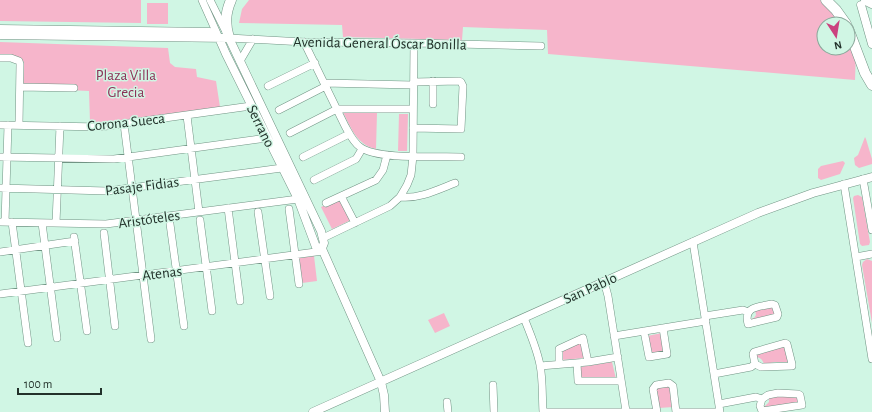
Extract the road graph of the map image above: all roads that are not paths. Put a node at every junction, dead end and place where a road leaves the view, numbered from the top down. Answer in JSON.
{"nodes":[{"id":1,"x":202,"y":0,"type":"edge"},
{"id":2,"x":210,"y":0,"type":"edge"},
{"id":3,"x":231,"y":0,"type":"edge"},
{"id":4,"x":826,"y":0,"type":"edge"},
{"id":5,"x":864,"y":2,"type":"edge"},
{"id":6,"x":872,"y":3,"type":"edge"},
{"id":7,"x":840,"y":16,"type":"edge"},
{"id":8,"x":0,"y":28,"type":"edge"},
{"id":9,"x":0,"y":36,"type":"edge"},
{"id":10,"x":224,"y":38,"type":"junction"},
{"id":11,"x":253,"y":39,"type":"junction"},
{"id":12,"x":304,"y":42,"type":"junction"},
{"id":13,"x":414,"y":43,"type":"junction"},
{"id":14,"x":872,"y":44,"type":"edge"},
{"id":15,"x":541,"y":46,"type":"dead end"},
{"id":16,"x":856,"y":49,"type":"edge"},
{"id":17,"x":0,"y":58,"type":"edge"},
{"id":18,"x":240,"y":60,"type":"junction"},
{"id":19,"x":315,"y":63,"type":"junction"},
{"id":20,"x":433,"y":81,"type":"junction"},
{"id":21,"x":413,"y":84,"type":"junction"},
{"id":22,"x":325,"y":85,"type":"junction"},
{"id":23,"x":872,"y":85,"type":"edge"},
{"id":24,"x":268,"y":86,"type":"dead end"},
{"id":25,"x":20,"y":87,"type":"junction"},
{"id":26,"x":74,"y":88,"type":"dead end"},
{"id":27,"x":433,"y":104,"type":"dead end"},
{"id":28,"x":251,"y":106,"type":"junction"},
{"id":29,"x":337,"y":109,"type":"junction"},
{"id":30,"x":412,"y":109,"type":"junction"},
{"id":31,"x":279,"y":110,"type":"dead end"},
{"id":32,"x":187,"y":116,"type":"junction"},
{"id":33,"x":124,"y":124,"type":"junction"},
{"id":34,"x":0,"y":125,"type":"edge"},
{"id":35,"x":8,"y":125,"type":"junction"},
{"id":36,"x":19,"y":125,"type":"junction"},
{"id":37,"x":60,"y":126,"type":"junction"},
{"id":38,"x":413,"y":128,"type":"junction"},
{"id":39,"x":290,"y":133,"type":"dead end"},
{"id":40,"x":350,"y":134,"type":"junction"},
{"id":41,"x":267,"y":138,"type":"junction"},
{"id":42,"x":191,"y":149,"type":"junction"},
{"id":43,"x":362,"y":149,"type":"junction"},
{"id":44,"x":387,"y":156,"type":"junction"},
{"id":45,"x":413,"y":156,"type":"junction"},
{"id":46,"x":3,"y":157,"type":"edge"},
{"id":47,"x":128,"y":157,"type":"junction"},
{"id":48,"x":302,"y":157,"type":"dead end"},
{"id":49,"x":461,"y":157,"type":"dead end"},
{"id":50,"x":59,"y":158,"type":"junction"},
{"id":51,"x":282,"y":168,"type":"junction"},
{"id":52,"x":872,"y":177,"type":"edge"},
{"id":53,"x":863,"y":179,"type":"junction"},
{"id":54,"x":195,"y":180,"type":"junction"},
{"id":55,"x":314,"y":180,"type":"dead end"},
{"id":56,"x":455,"y":183,"type":"dead end"},
{"id":57,"x":844,"y":184,"type":"junction"},
{"id":58,"x":132,"y":188,"type":"junction"},
{"id":59,"x":3,"y":189,"type":"edge"},
{"id":60,"x":58,"y":190,"type":"junction"},
{"id":61,"x":341,"y":196,"type":"junction"},
{"id":62,"x":400,"y":197,"type":"junction"},
{"id":63,"x":298,"y":199,"type":"junction"},
{"id":64,"x":326,"y":203,"type":"dead end"},
{"id":65,"x":228,"y":208,"type":"junction"},
{"id":66,"x":289,"y":209,"type":"dead end"},
{"id":67,"x":258,"y":212,"type":"dead end"},
{"id":68,"x":200,"y":216,"type":"junction"},
{"id":69,"x":136,"y":220,"type":"junction"},
{"id":70,"x":6,"y":222,"type":"edge"},
{"id":71,"x":42,"y":223,"type":"junction"},
{"id":72,"x":56,"y":223,"type":"junction"},
{"id":73,"x":355,"y":223,"type":"junction"},
{"id":74,"x":170,"y":224,"type":"dead end"},
{"id":75,"x":872,"y":230,"type":"edge"},
{"id":76,"x":104,"y":233,"type":"dead end"},
{"id":77,"x":323,"y":238,"type":"junction"},
{"id":78,"x":693,"y":242,"type":"junction"},
{"id":79,"x":45,"y":246,"type":"junction"},
{"id":80,"x":16,"y":250,"type":"junction"},
{"id":81,"x":322,"y":250,"type":"junction"},
{"id":82,"x":0,"y":252,"type":"edge"},
{"id":83,"x":872,"y":254,"type":"edge"},
{"id":84,"x":295,"y":255,"type":"junction"},
{"id":85,"x":856,"y":257,"type":"junction"},
{"id":86,"x":264,"y":259,"type":"junction"},
{"id":87,"x":236,"y":263,"type":"junction"},
{"id":88,"x":206,"y":266,"type":"junction"},
{"id":89,"x":177,"y":271,"type":"junction"},
{"id":90,"x":143,"y":275,"type":"junction"},
{"id":91,"x":110,"y":279,"type":"junction"},
{"id":92,"x":604,"y":281,"type":"junction"},
{"id":93,"x":80,"y":283,"type":"junction"},
{"id":94,"x":299,"y":284,"type":"dead end"},
{"id":95,"x":50,"y":287,"type":"junction"},
{"id":96,"x":21,"y":291,"type":"junction"},
{"id":97,"x":0,"y":294,"type":"edge"},
{"id":98,"x":270,"y":296,"type":"dead end"},
{"id":99,"x":240,"y":301,"type":"dead end"},
{"id":100,"x":212,"y":312,"type":"dead end"},
{"id":101,"x":748,"y":312,"type":"dead end"},
{"id":102,"x":524,"y":318,"type":"junction"},
{"id":103,"x":706,"y":319,"type":"junction"},
{"id":104,"x":115,"y":326,"type":"dead end"},
{"id":105,"x":184,"y":326,"type":"dead end"},
{"id":106,"x":663,"y":328,"type":"junction"},
{"id":107,"x":87,"y":331,"type":"dead end"},
{"id":108,"x":644,"y":331,"type":"junction"},
{"id":109,"x":614,"y":336,"type":"junction"},
{"id":110,"x":57,"y":338,"type":"dead end"},
{"id":111,"x":870,"y":338,"type":"edge"},
{"id":112,"x":151,"y":339,"type":"dead end"},
{"id":113,"x":28,"y":343,"type":"dead end"},
{"id":114,"x":871,"y":347,"type":"edge"},
{"id":115,"x":618,"y":357,"type":"junction"},
{"id":116,"x":872,"y":359,"type":"edge"},
{"id":117,"x":588,"y":362,"type":"junction"},
{"id":118,"x":577,"y":363,"type":"junction"},
{"id":119,"x":559,"y":364,"type":"junction"},
{"id":120,"x":755,"y":364,"type":"junction"},
{"id":121,"x":540,"y":366,"type":"junction"},
{"id":122,"x":714,"y":374,"type":"junction"},
{"id":123,"x":621,"y":381,"type":"junction"},
{"id":124,"x":381,"y":382,"type":"junction"},
{"id":125,"x":493,"y":385,"type":"dead end"},
{"id":126,"x":762,"y":399,"type":"junction"},
{"id":127,"x":447,"y":402,"type":"dead end"},
{"id":128,"x":719,"y":404,"type":"junction"},
{"id":129,"x":626,"y":411,"type":"edge"},
{"id":130,"x":313,"y":412,"type":"edge"},
{"id":131,"x":385,"y":412,"type":"edge"},
{"id":132,"x":448,"y":412,"type":"edge"},
{"id":133,"x":494,"y":412,"type":"edge"},
{"id":134,"x":543,"y":412,"type":"edge"},
{"id":135,"x":652,"y":412,"type":"edge"},
{"id":136,"x":657,"y":412,"type":"edge"},
{"id":137,"x":677,"y":412,"type":"edge"},
{"id":138,"x":720,"y":412,"type":"edge"}],
"edges":[{"from":1,"to":10,"type":"street","name":"Serrano"},
{"from":2,"to":10,"type":"street","name":"Serrano"},
{"from":3,"to":10,"type":"highway"},
{"from":4,"to":7,"type":"highway"},
{"from":5,"to":6,"type":"highway"},
{"from":5,"to":14,"type":"main road"},
{"from":8,"to":10,"type":"main road","name":"Avenida General Óscar Bonilla"},
{"from":9,"to":10,"type":"main road","name":"Avenida General Óscar Bonilla"},
{"from":10,"to":11,"type":"street","name":"Avenida General Óscar Bonilla"},
{"from":10,"to":18,"type":"main road","name":"Serrano"},
{"from":10,"to":28,"type":"main road","name":"Serrano"},
{"from":11,"to":12,"type":"street","name":"Avenida General Óscar Bonilla"},
{"from":11,"to":18,"type":"street"},
{"from":12,"to":13,"type":"street","name":"Avenida General Óscar Bonilla"},
{"from":12,"to":19,"type":"street"},
{"from":13,"to":15,"type":"street","name":"Avenida General Óscar Bonilla"},
{"from":13,"to":21,"type":"street"},
{"from":16,"to":23,"type":"highway"},
{"from":17,"to":25,"type":"street"},
{"from":18,"to":77,"type":"main road","name":"Serrano"},
{"from":19,"to":22,"type":"street"},
{"from":19,"to":24,"type":"street"},
{"from":20,"to":21,"type":"street"},
{"from":20,"to":27,"type":"street"},
{"from":20,"to":38,"type":"street"},
{"from":21,"to":22,"type":"street"},
{"from":21,"to":30,"type":"street"},
{"from":22,"to":29,"type":"street"},
{"from":22,"to":31,"type":"street"},
{"from":25,"to":26,"type":"street"},
{"from":25,"to":36,"type":"street"},
{"from":28,"to":32,"type":"street","name":"Corona Sueca"},
{"from":28,"to":41,"type":"main road","name":"Serrano"},
{"from":29,"to":30,"type":"street"},
{"from":29,"to":39,"type":"street"},
{"from":29,"to":40,"type":"street"},
{"from":30,"to":38,"type":"street"},
{"from":32,"to":33,"type":"street","name":"Corona Sueca"},
{"from":32,"to":42,"type":"street"},
{"from":33,"to":37,"type":"street","name":"Corona Sueca"},
{"from":33,"to":47,"type":"street"},
{"from":34,"to":35,"type":"street","name":"Corona Sueca"},
{"from":35,"to":36,"type":"street","name":"Corona Sueca"},
{"from":35,"to":46,"type":"street"},
{"from":36,"to":37,"type":"street","name":"Corona Sueca"},
{"from":37,"to":50,"type":"street"},
{"from":38,"to":45,"type":"street"},
{"from":40,"to":43,"type":"street"},
{"from":40,"to":48,"type":"street"},
{"from":41,"to":42,"type":"street"},
{"from":41,"to":51,"type":"main road","name":"Serrano"},
{"from":42,"to":47,"type":"street"},
{"from":42,"to":54,"type":"street"},
{"from":43,"to":44,"type":"street"},
{"from":43,"to":55,"type":"street"},
{"from":44,"to":45,"type":"street"},
{"from":44,"to":61,"type":"street"},
{"from":45,"to":49,"type":"street"},
{"from":45,"to":62,"type":"street"},
{"from":46,"to":50,"type":"street"},
{"from":46,"to":59,"type":"street"},
{"from":47,"to":50,"type":"street"},
{"from":47,"to":58,"type":"street"},
{"from":50,"to":60,"type":"street"},
{"from":51,"to":54,"type":"street","name":"Pasaje Fidias"},
{"from":51,"to":63,"type":"main road","name":"Serrano"},
{"from":52,"to":53,"type":"main road","name":"San Pablo"},
{"from":53,"to":57,"type":"main road","name":"San Pablo"},
{"from":53,"to":75,"type":"street"},
{"from":54,"to":58,"type":"street","name":"Pasaje Fidias"},
{"from":54,"to":68,"type":"street"},
{"from":56,"to":62,"type":"street"},
{"from":57,"to":78,"type":"main road","name":"San Pablo"},
{"from":57,"to":85,"type":"street"},
{"from":58,"to":60,"type":"street","name":"Pasaje Fidias"},
{"from":58,"to":69,"type":"street"},
{"from":59,"to":60,"type":"street","name":"Pasaje Fidias"},
{"from":59,"to":70,"type":"street"},
{"from":60,"to":72,"type":"street"},
{"from":61,"to":64,"type":"street"},
{"from":61,"to":73,"type":"street"},
{"from":62,"to":73,"type":"street"},
{"from":63,"to":65,"type":"street","name":"Aristóteles"},
{"from":63,"to":81,"type":"main road","name":"Serrano"},
{"from":65,"to":68,"type":"street","name":"Aristóteles"},
{"from":65,"to":87,"type":"street"},
{"from":66,"to":84,"type":"street"},
{"from":67,"to":86,"type":"street"},
{"from":68,"to":69,"type":"street","name":"Aristóteles"},
{"from":68,"to":88,"type":"street"},
{"from":69,"to":72,"type":"street","name":"Aristóteles"},
{"from":69,"to":90,"type":"street"},
{"from":70,"to":71,"type":"street","name":"Aristóteles"},
{"from":70,"to":80,"type":"street"},
{"from":71,"to":72,"type":"street","name":"Aristóteles"},
{"from":71,"to":79,"type":"street"},
{"from":73,"to":77,"type":"street"},
{"from":74,"to":89,"type":"street"},
{"from":76,"to":91,"type":"street"},
{"from":77,"to":81,"type":"main road","name":"Serrano"},
{"from":78,"to":92,"type":"main road","name":"San Pablo"},
{"from":78,"to":103,"type":"street"},
{"from":79,"to":80,"type":"street"},
{"from":79,"to":93,"type":"street"},
{"from":79,"to":95,"type":"street"},
{"from":80,"to":82,"type":"street"},
{"from":80,"to":96,"type":"street"},
{"from":81,"to":84,"type":"street","name":"Atenas"},
{"from":81,"to":124,"type":"main road","name":"Serrano"},
{"from":83,"to":85,"type":"street"},
{"from":84,"to":86,"type":"street","name":"Atenas"},
{"from":84,"to":94,"type":"street"},
{"from":85,"to":111,"type":"street"},
{"from":86,"to":87,"type":"street","name":"Atenas"},
{"from":86,"to":98,"type":"street"},
{"from":87,"to":88,"type":"street","name":"Atenas"},
{"from":87,"to":99,"type":"street"},
{"from":88,"to":89,"type":"street","name":"Atenas"},
{"from":88,"to":100,"type":"street"},
{"from":89,"to":90,"type":"street","name":"Atenas"},
{"from":89,"to":105,"type":"street"},
{"from":90,"to":91,"type":"street","name":"Atenas"},
{"from":90,"to":112,"type":"street"},
{"from":91,"to":93,"type":"street","name":"Atenas"},
{"from":91,"to":104,"type":"street"},
{"from":92,"to":102,"type":"main road","name":"San Pablo"},
{"from":92,"to":109,"type":"street"},
{"from":93,"to":95,"type":"street","name":"Atenas"},
{"from":93,"to":107,"type":"street"},
{"from":95,"to":96,"type":"street","name":"Atenas"},
{"from":95,"to":110,"type":"street"},
{"from":96,"to":97,"type":"street","name":"Atenas"},
{"from":96,"to":113,"type":"street"},
{"from":101,"to":103,"type":"street"},
{"from":102,"to":121,"type":"street"},
{"from":102,"to":124,"type":"main road","name":"San Pablo"},
{"from":103,"to":106,"type":"street"},
{"from":103,"to":122,"type":"street"},
{"from":106,"to":108,"type":"street"},
{"from":106,"to":108,"type":"street"},
{"from":108,"to":109,"type":"street"},
{"from":109,"to":115,"type":"street"},
{"from":111,"to":114,"type":"street"},
{"from":114,"to":116,"type":"street"},
{"from":115,"to":117,"type":"street"},
{"from":115,"to":123,"type":"street"},
{"from":117,"to":118,"type":"street"},
{"from":117,"to":119,"type":"street"},
{"from":118,"to":119,"type":"street"},
{"from":118,"to":123,"type":"street"},
{"from":119,"to":121,"type":"street"},
{"from":120,"to":120,"type":"street"},
{"from":120,"to":122,"type":"street"},
{"from":121,"to":134,"type":"street"},
{"from":122,"to":128,"type":"street"},
{"from":123,"to":129,"type":"street"},
{"from":124,"to":130,"type":"main road","name":"San Pablo"},
{"from":124,"to":131,"type":"main road","name":"Serrano"},
{"from":125,"to":133,"type":"street"},
{"from":126,"to":126,"type":"street"},
{"from":126,"to":128,"type":"street"},
{"from":127,"to":132,"type":"street"},
{"from":128,"to":138,"type":"street"},
{"from":129,"to":134,"type":"street"},
{"from":129,"to":135,"type":"street"},
{"from":136,"to":137,"type":"street"},
{"from":137,"to":138,"type":"street"}]}
